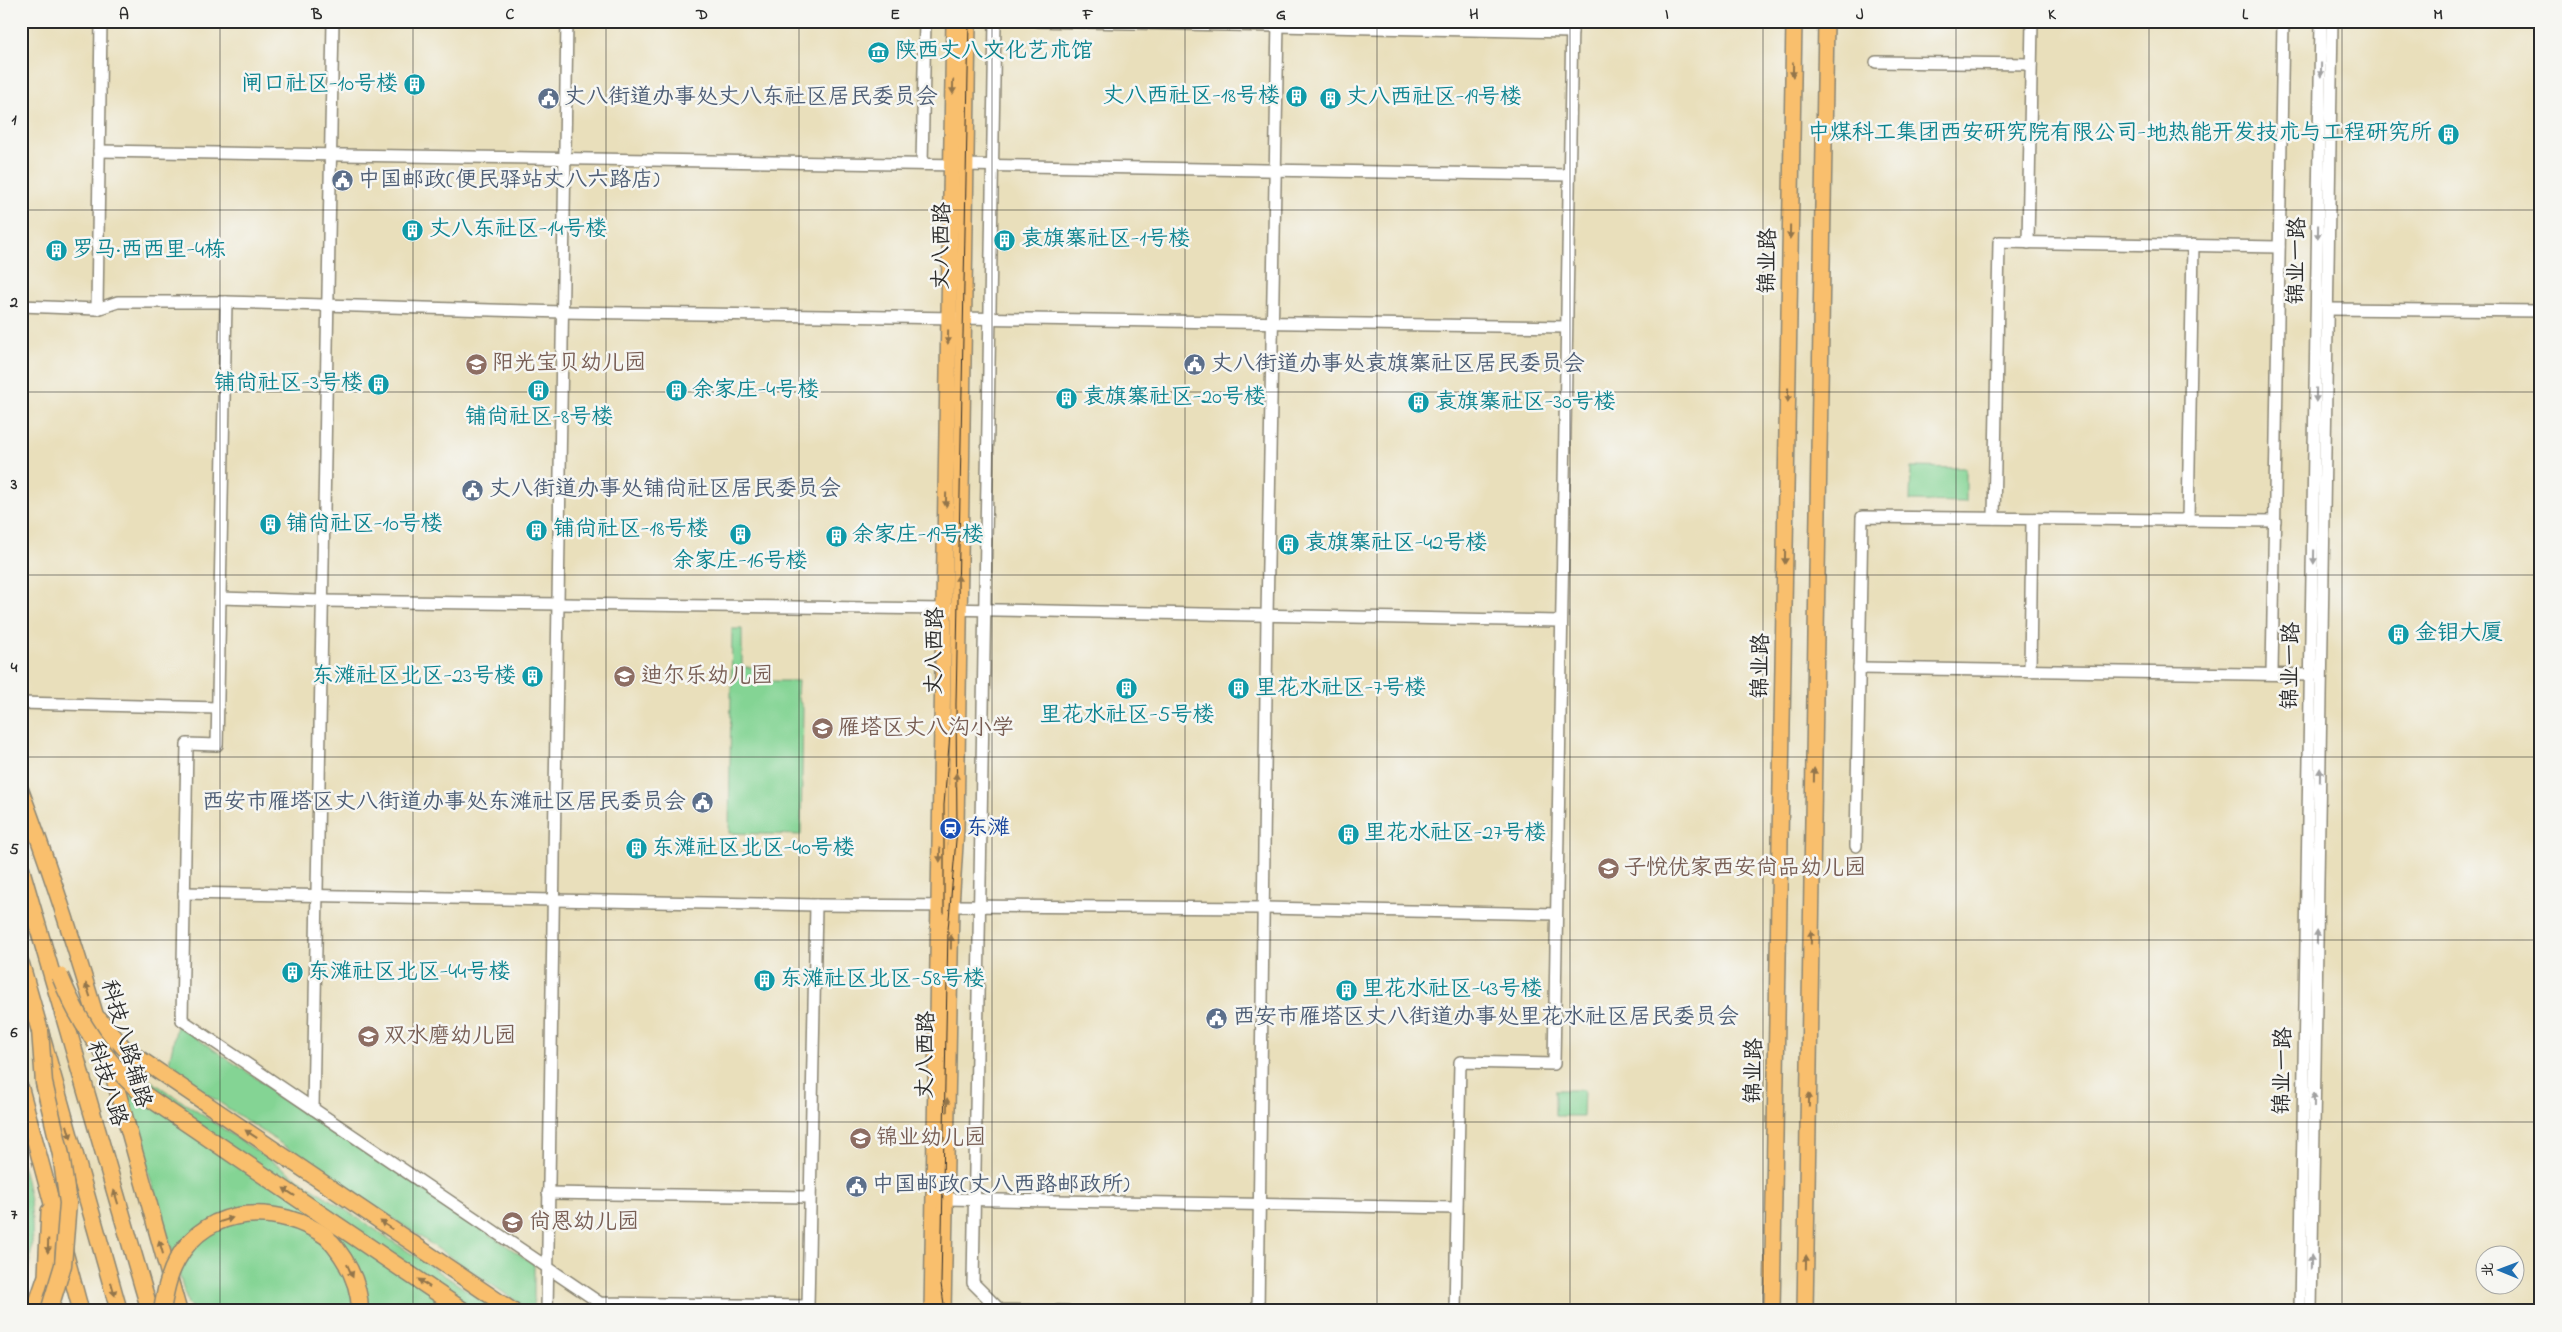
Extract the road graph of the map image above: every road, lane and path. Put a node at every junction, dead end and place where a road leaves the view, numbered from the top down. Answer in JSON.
{"nodes":[{"id":1,"x":101,"y":21,"type":"edge"},
{"id":2,"x":333,"y":21,"type":"edge"},
{"id":3,"x":567,"y":21,"type":"edge"},
{"id":4,"x":925,"y":21,"type":"edge"},
{"id":5,"x":954,"y":21,"type":"edge"},
{"id":6,"x":968,"y":21,"type":"edge"},
{"id":7,"x":995,"y":21,"type":"edge"},
{"id":8,"x":1038,"y":21,"type":"edge"},
{"id":9,"x":1794,"y":21,"type":"edge"},
{"id":10,"x":1826,"y":21,"type":"edge"},
{"id":11,"x":2032,"y":21,"type":"edge"},
{"id":12,"x":2283,"y":21,"type":"edge"},
{"id":13,"x":2321,"y":21,"type":"edge"},
{"id":14,"x":2332,"y":21,"type":"edge"},
{"id":15,"x":1278,"y":24,"type":"edge"},
{"id":16,"x":1572,"y":26,"type":"edge"},
{"id":17,"x":1876,"y":62,"type":"dead end"},
{"id":18,"x":2031,"y":64,"type":"junction"},
{"id":19,"x":99,"y":151,"type":"junction"},
{"id":20,"x":331,"y":154,"type":"junction"},
{"id":21,"x":566,"y":160,"type":"junction"},
{"id":22,"x":922,"y":164,"type":"junction"},
{"id":23,"x":959,"y":164,"type":"junction"},
{"id":24,"x":993,"y":165,"type":"junction"},
{"id":25,"x":1275,"y":170,"type":"junction"},
{"id":26,"x":1568,"y":175,"type":"junction"},
{"id":27,"x":2028,"y":243,"type":"junction"},
{"id":28,"x":2193,"y":245,"type":"junction"},
{"id":29,"x":2279,"y":246,"type":"junction"},
{"id":30,"x":226,"y":302,"type":"junction"},
{"id":31,"x":327,"y":304,"type":"junction"},
{"id":32,"x":21,"y":306,"type":"edge"},
{"id":33,"x":97,"y":309,"type":"junction"},
{"id":34,"x":2328,"y":309,"type":"junction"},
{"id":35,"x":2541,"y":311,"type":"edge"},
{"id":36,"x":562,"y":312,"type":"junction"},
{"id":37,"x":956,"y":318,"type":"junction"},
{"id":38,"x":990,"y":318,"type":"junction"},
{"id":39,"x":1273,"y":323,"type":"junction"},
{"id":40,"x":1566,"y":327,"type":"junction"},
{"id":41,"x":1994,"y":518,"type":"junction"},
{"id":42,"x":2032,"y":518,"type":"junction"},
{"id":43,"x":2188,"y":520,"type":"junction"},
{"id":44,"x":2274,"y":521,"type":"junction"},
{"id":45,"x":220,"y":598,"type":"junction"},
{"id":46,"x":322,"y":601,"type":"junction"},
{"id":47,"x":557,"y":606,"type":"junction"},
{"id":48,"x":951,"y":610,"type":"junction"},
{"id":49,"x":986,"y":612,"type":"junction"},
{"id":50,"x":1267,"y":616,"type":"junction"},
{"id":51,"x":1560,"y":621,"type":"junction"},
{"id":52,"x":1859,"y":668,"type":"junction"},
{"id":53,"x":2030,"y":670,"type":"junction"},
{"id":54,"x":2272,"y":674,"type":"junction"},
{"id":55,"x":2312,"y":675,"type":"junction"},
{"id":56,"x":21,"y":703,"type":"edge"},
{"id":57,"x":218,"y":708,"type":"junction"},
{"id":58,"x":21,"y":791,"type":"edge"},
{"id":59,"x":1856,"y":846,"type":"dead end"},
{"id":60,"x":24,"y":877,"type":"edge"},
{"id":61,"x":184,"y":892,"type":"junction"},
{"id":62,"x":316,"y":895,"type":"junction"},
{"id":63,"x":552,"y":899,"type":"junction"},
{"id":64,"x":816,"y":905,"type":"junction"},
{"id":65,"x":945,"y":906,"type":"junction"},
{"id":66,"x":980,"y":906,"type":"junction"},
{"id":67,"x":1262,"y":908,"type":"junction"},
{"id":68,"x":1556,"y":914,"type":"junction"},
{"id":69,"x":21,"y":964,"type":"edge"},
{"id":70,"x":56,"y":977,"type":"junction"},
{"id":71,"x":96,"y":1015,"type":"junction"},
{"id":72,"x":40,"y":1030,"type":"junction"},
{"id":73,"x":21,"y":1089,"type":"edge"},
{"id":74,"x":314,"y":1109,"type":"junction"},
{"id":75,"x":548,"y":1193,"type":"junction"},
{"id":76,"x":810,"y":1196,"type":"junction"},
{"id":77,"x":50,"y":1197,"type":"junction"},
{"id":78,"x":946,"y":1199,"type":"junction"},
{"id":79,"x":975,"y":1200,"type":"junction"},
{"id":80,"x":1260,"y":1204,"type":"junction"},
{"id":81,"x":1456,"y":1208,"type":"junction"},
{"id":82,"x":547,"y":1264,"type":"junction"},
{"id":83,"x":34,"y":1311,"type":"edge"},
{"id":84,"x":49,"y":1311,"type":"edge"},
{"id":85,"x":82,"y":1311,"type":"edge"},
{"id":86,"x":119,"y":1311,"type":"edge"},
{"id":87,"x":150,"y":1311,"type":"edge"},
{"id":88,"x":162,"y":1311,"type":"edge"},
{"id":89,"x":179,"y":1311,"type":"edge"},
{"id":90,"x":360,"y":1311,"type":"edge"},
{"id":91,"x":464,"y":1311,"type":"edge"},
{"id":92,"x":513,"y":1311,"type":"edge"},
{"id":93,"x":547,"y":1311,"type":"edge"},
{"id":94,"x":932,"y":1311,"type":"edge"},
{"id":95,"x":943,"y":1311,"type":"edge"},
{"id":96,"x":1067,"y":1311,"type":"edge"},
{"id":97,"x":1258,"y":1311,"type":"edge"},
{"id":98,"x":1455,"y":1311,"type":"edge"},
{"id":99,"x":1772,"y":1311,"type":"edge"},
{"id":100,"x":1805,"y":1311,"type":"edge"},
{"id":101,"x":2300,"y":1311,"type":"edge"},
{"id":102,"x":2310,"y":1311,"type":"edge"}],
"edges":[{"from":1,"to":19,"type":"street"},
{"from":2,"to":20,"type":"street"},
{"from":3,"to":21,"type":"street"},
{"from":4,"to":22,"type":"street"},
{"from":5,"to":23,"type":"main road","name":"丈八西路","one_way":true},
{"from":6,"to":23,"type":"main road","name":"丈八西路"},
{"from":7,"to":24,"type":"street"},
{"from":8,"to":15,"type":"street"},
{"from":9,"to":99,"type":"main road","name":"锦业路","one_way":true},
{"from":100,"to":10,"type":"main road","one_way":true},
{"from":11,"to":18,"type":"street"},
{"from":12,"to":29,"type":"street"},
{"from":13,"to":55,"type":"street","name":"锦业一路","one_way":true},
{"from":14,"to":34,"type":"street","name":"锦业一路"},
{"from":15,"to":16,"type":"street"},
{"from":15,"to":25,"type":"street"},
{"from":16,"to":26,"type":"street"},
{"from":17,"to":18,"type":"street"},
{"from":18,"to":27,"type":"street"},
{"from":19,"to":20,"type":"street"},
{"from":19,"to":33,"type":"street"},
{"from":20,"to":21,"type":"street"},
{"from":20,"to":31,"type":"street"},
{"from":21,"to":22,"type":"street"},
{"from":21,"to":36,"type":"street"},
{"from":22,"to":23,"type":"street"},
{"from":23,"to":24,"type":"street"},
{"from":23,"to":37,"type":"main road","name":"丈八西路"},
{"from":24,"to":25,"type":"street"},
{"from":24,"to":38,"type":"street"},
{"from":25,"to":26,"type":"street"},
{"from":25,"to":39,"type":"street"},
{"from":26,"to":40,"type":"street"},
{"from":27,"to":28,"type":"street"},
{"from":27,"to":41,"type":"street"},
{"from":28,"to":29,"type":"street"},
{"from":28,"to":43,"type":"street"},
{"from":29,"to":44,"type":"street"},
{"from":30,"to":31,"type":"street"},
{"from":30,"to":33,"type":"street"},
{"from":30,"to":45,"type":"street"},
{"from":31,"to":36,"type":"street"},
{"from":31,"to":46,"type":"street"},
{"from":32,"to":33,"type":"street"},
{"from":34,"to":35,"type":"street"},
{"from":102,"to":34,"type":"street","name":"锦业一路","one_way":true},
{"from":36,"to":37,"type":"street"},
{"from":36,"to":47,"type":"street"},
{"from":37,"to":38,"type":"street"},
{"from":37,"to":48,"type":"main road","name":"丈八西路"},
{"from":38,"to":39,"type":"street"},
{"from":38,"to":49,"type":"street"},
{"from":39,"to":40,"type":"street"},
{"from":39,"to":50,"type":"street"},
{"from":40,"to":51,"type":"street"},
{"from":41,"to":42,"type":"street"},
{"from":41,"to":52,"type":"street"},
{"from":42,"to":43,"type":"street"},
{"from":42,"to":53,"type":"street"},
{"from":43,"to":44,"type":"street"},
{"from":44,"to":54,"type":"street"},
{"from":45,"to":46,"type":"street"},
{"from":45,"to":57,"type":"street"},
{"from":46,"to":47,"type":"street"},
{"from":46,"to":62,"type":"street"},
{"from":47,"to":48,"type":"street"},
{"from":47,"to":63,"type":"street"},
{"from":48,"to":49,"type":"street"},
{"from":48,"to":65,"type":"main road","name":"丈八西路"},
{"from":49,"to":50,"type":"street"},
{"from":49,"to":66,"type":"street"},
{"from":50,"to":51,"type":"street"},
{"from":50,"to":67,"type":"street"},
{"from":51,"to":68,"type":"street"},
{"from":52,"to":53,"type":"street"},
{"from":52,"to":59,"type":"street"},
{"from":53,"to":54,"type":"street"},
{"from":54,"to":55,"type":"street"},
{"from":55,"to":101,"type":"street","name":"锦业一路"},
{"from":56,"to":57,"type":"street"},
{"from":57,"to":61,"type":"street"},
{"from":71,"to":58,"type":"main road","name":"科技八路辅路","one_way":true},
{"from":60,"to":70,"type":"highway"},
{"from":61,"to":62,"type":"street"},
{"from":61,"to":74,"type":"street"},
{"from":62,"to":63,"type":"street"},
{"from":62,"to":74,"type":"street"},
{"from":63,"to":64,"type":"street"},
{"from":63,"to":75,"type":"street"},
{"from":64,"to":65,"type":"street"},
{"from":64,"to":76,"type":"street"},
{"from":65,"to":66,"type":"street"},
{"from":78,"to":65,"type":"main road","name":"丈八西路","one_way":true},
{"from":65,"to":94,"type":"main road","name":"丈八西路"},
{"from":66,"to":67,"type":"street"},
{"from":66,"to":79,"type":"street"},
{"from":67,"to":68,"type":"street"},
{"from":67,"to":80,"type":"street"},
{"from":68,"to":81,"type":"street"},
{"from":69,"to":72,"type":"highway"},
{"from":87,"to":70,"type":"highway","name":"科技八路","one_way":true},
{"from":91,"to":70,"type":"highway","one_way":true,"bridge":true},
{"from":89,"to":71,"type":"main road","name":"科技八路辅路","one_way":true},
{"from":92,"to":71,"type":"main road","one_way":true},
{"from":72,"to":84,"type":"highway","bridge":true},
{"from":72,"to":86,"type":"highway","one_way":true,"bridge":true},
{"from":73,"to":77,"type":"main road"},
{"from":74,"to":82,"type":"street"},
{"from":75,"to":76,"type":"street"},
{"from":75,"to":82,"type":"street"},
{"from":76,"to":82,"type":"street"},
{"from":77,"to":83,"type":"main road","one_way":true},
{"from":77,"to":85,"type":"main road"},
{"from":78,"to":79,"type":"street"},
{"from":78,"to":95,"type":"main road","name":"丈八西路"},
{"from":79,"to":80,"type":"street"},
{"from":79,"to":96,"type":"street"},
{"from":80,"to":81,"type":"street"},
{"from":80,"to":97,"type":"street"},
{"from":81,"to":98,"type":"street"},
{"from":82,"to":93,"type":"street"},
{"from":88,"to":90,"type":"highway","one_way":true,"bridge":true}]}
